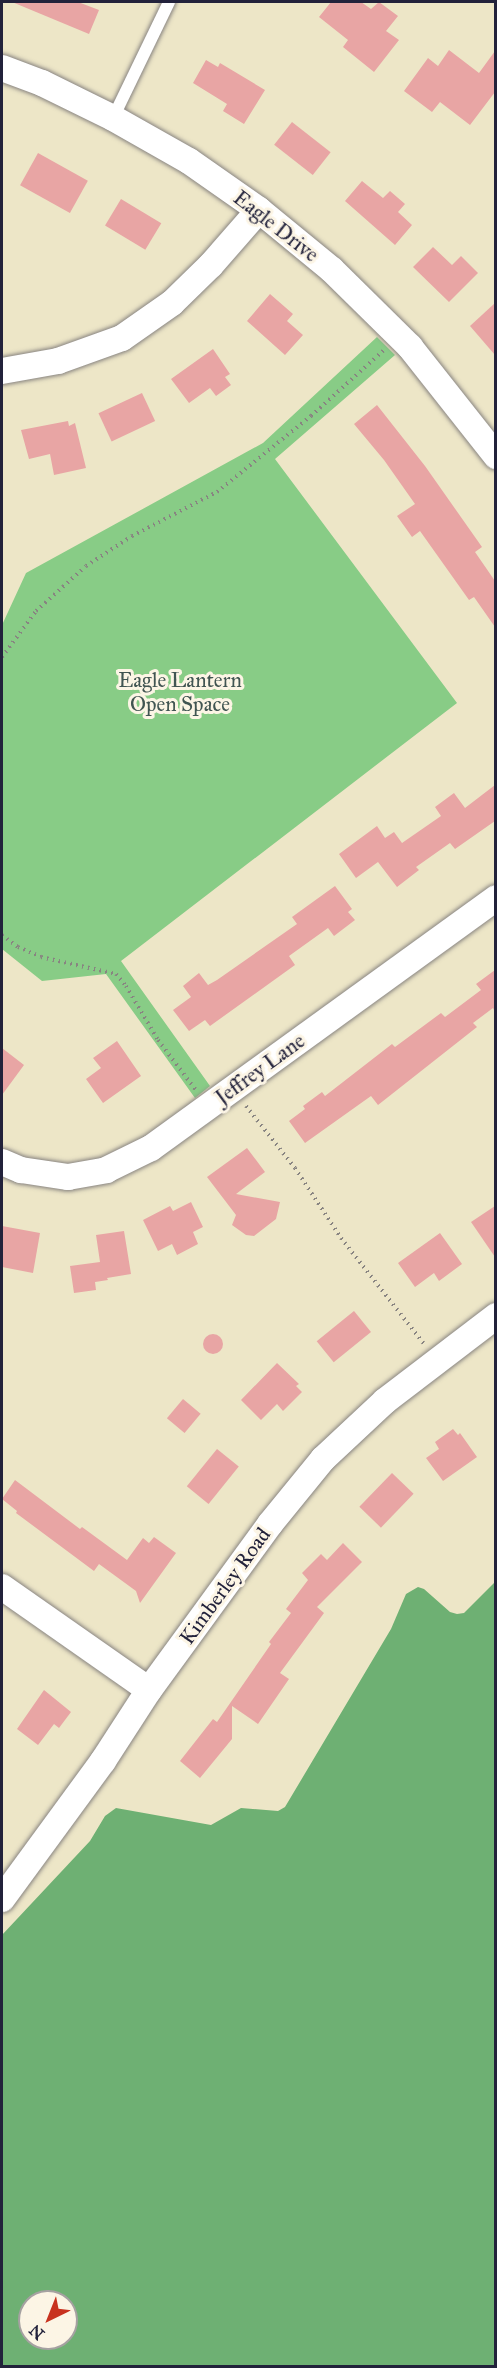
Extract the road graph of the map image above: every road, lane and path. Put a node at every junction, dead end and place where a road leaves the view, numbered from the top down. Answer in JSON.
{"nodes":[{"id":1,"x":169,"y":2,"type":"edge"},
{"id":2,"x":2,"y":68,"type":"edge"},
{"id":3,"x":113,"y":118,"type":"junction"},
{"id":4,"x":259,"y":210,"type":"junction"},
{"id":5,"x":399,"y":337,"type":"junction"},
{"id":6,"x":2,"y":370,"type":"edge"},
{"id":7,"x":495,"y":456,"type":"edge"},
{"id":8,"x":2,"y":657,"type":"edge"},
{"id":9,"x":495,"y":898,"type":"edge"},
{"id":10,"x":2,"y":935,"type":"edge"},
{"id":11,"x":232,"y":1089,"type":"junction"},
{"id":12,"x":208,"y":1107,"type":"junction"},
{"id":13,"x":2,"y":1162,"type":"edge"},
{"id":14,"x":495,"y":1316,"type":"edge"},
{"id":15,"x":437,"y":1360,"type":"junction"},
{"id":16,"x":2,"y":1587,"type":"edge"},
{"id":17,"x":149,"y":1690,"type":"junction"},
{"id":18,"x":2,"y":1899,"type":"edge"}],
"edges":[{"from":1,"to":3,"type":"lane"},
{"from":2,"to":3,"type":"street","name":"Eagle Drive"},
{"from":3,"to":4,"type":"street","name":"Eagle Drive"},
{"from":4,"to":5,"type":"street","name":"Eagle Drive"},
{"from":4,"to":6,"type":"street"},
{"from":5,"to":7,"type":"street","name":"Eagle Drive"},
{"from":5,"to":8,"type":"path"},
{"from":9,"to":11,"type":"street","name":"Jeffrey Lane"},
{"from":10,"to":12,"type":"path"},
{"from":11,"to":12,"type":"street","name":"Jeffrey Lane"},
{"from":11,"to":15,"type":"path"},
{"from":12,"to":13,"type":"street","name":"Jeffrey Lane"},
{"from":14,"to":15,"type":"street","name":"Kimberley Road"},
{"from":15,"to":17,"type":"street","name":"Kimberley Road"},
{"from":16,"to":17,"type":"street"},
{"from":17,"to":18,"type":"street","name":"Kimberley Road"}]}
